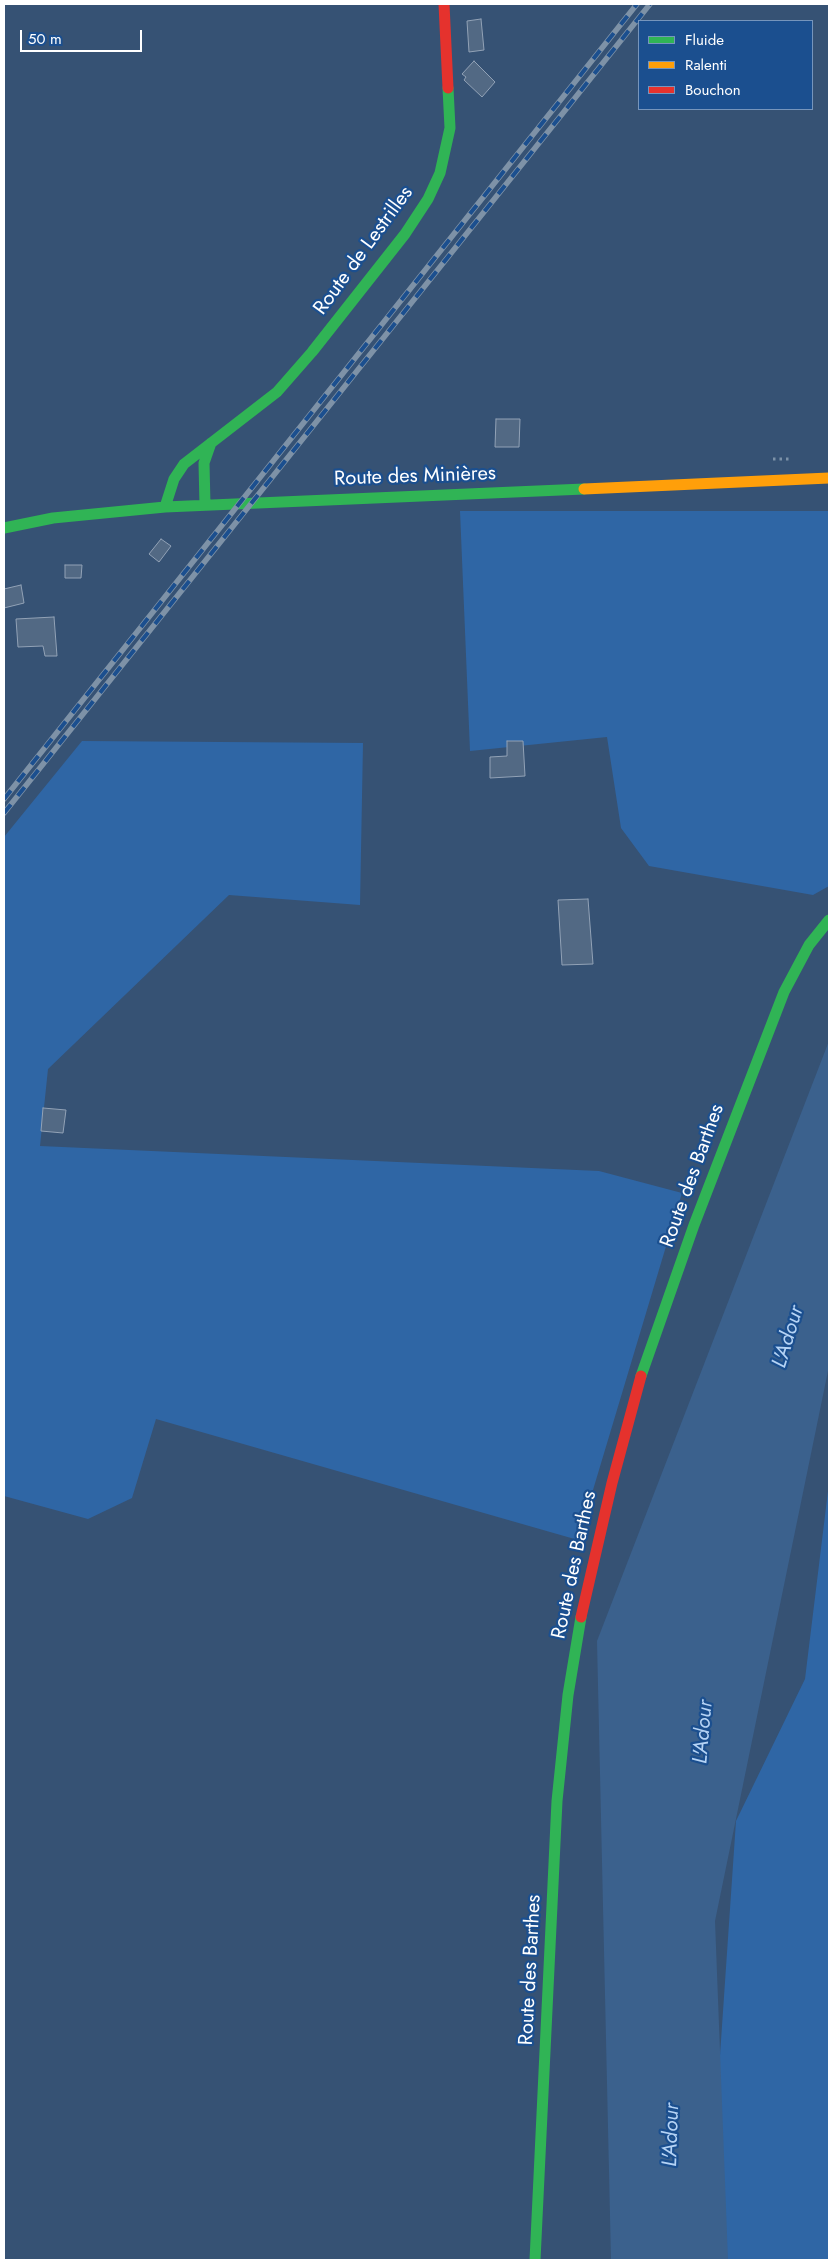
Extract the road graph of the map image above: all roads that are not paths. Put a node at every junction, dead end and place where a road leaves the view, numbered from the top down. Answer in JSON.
{"nodes":[{"id":1,"x":444,"y":4,"type":"edge"},
{"id":2,"x":211,"y":442,"type":"junction"},
{"id":3,"x":829,"y":478,"type":"edge"},
{"id":4,"x":205,"y":504,"type":"junction"},
{"id":5,"x":165,"y":507,"type":"junction"},
{"id":6,"x":4,"y":528,"type":"edge"},
{"id":7,"x":829,"y":920,"type":"edge"},
{"id":8,"x":535,"y":2260,"type":"edge"}],
"edges":[{"from":1,"to":2,"type":"street","name":"Route de Lestrilles"},
{"from":2,"to":4,"type":"street"},
{"from":2,"to":5,"type":"street","name":"Route de Lestrilles"},
{"from":3,"to":4,"type":"street","name":"Route des Minières"},
{"from":4,"to":5,"type":"street","name":"Route des Minières"},
{"from":5,"to":6,"type":"street","name":"Route des Minières"},
{"from":7,"to":8,"type":"street","name":"Route des Barthes"}]}
